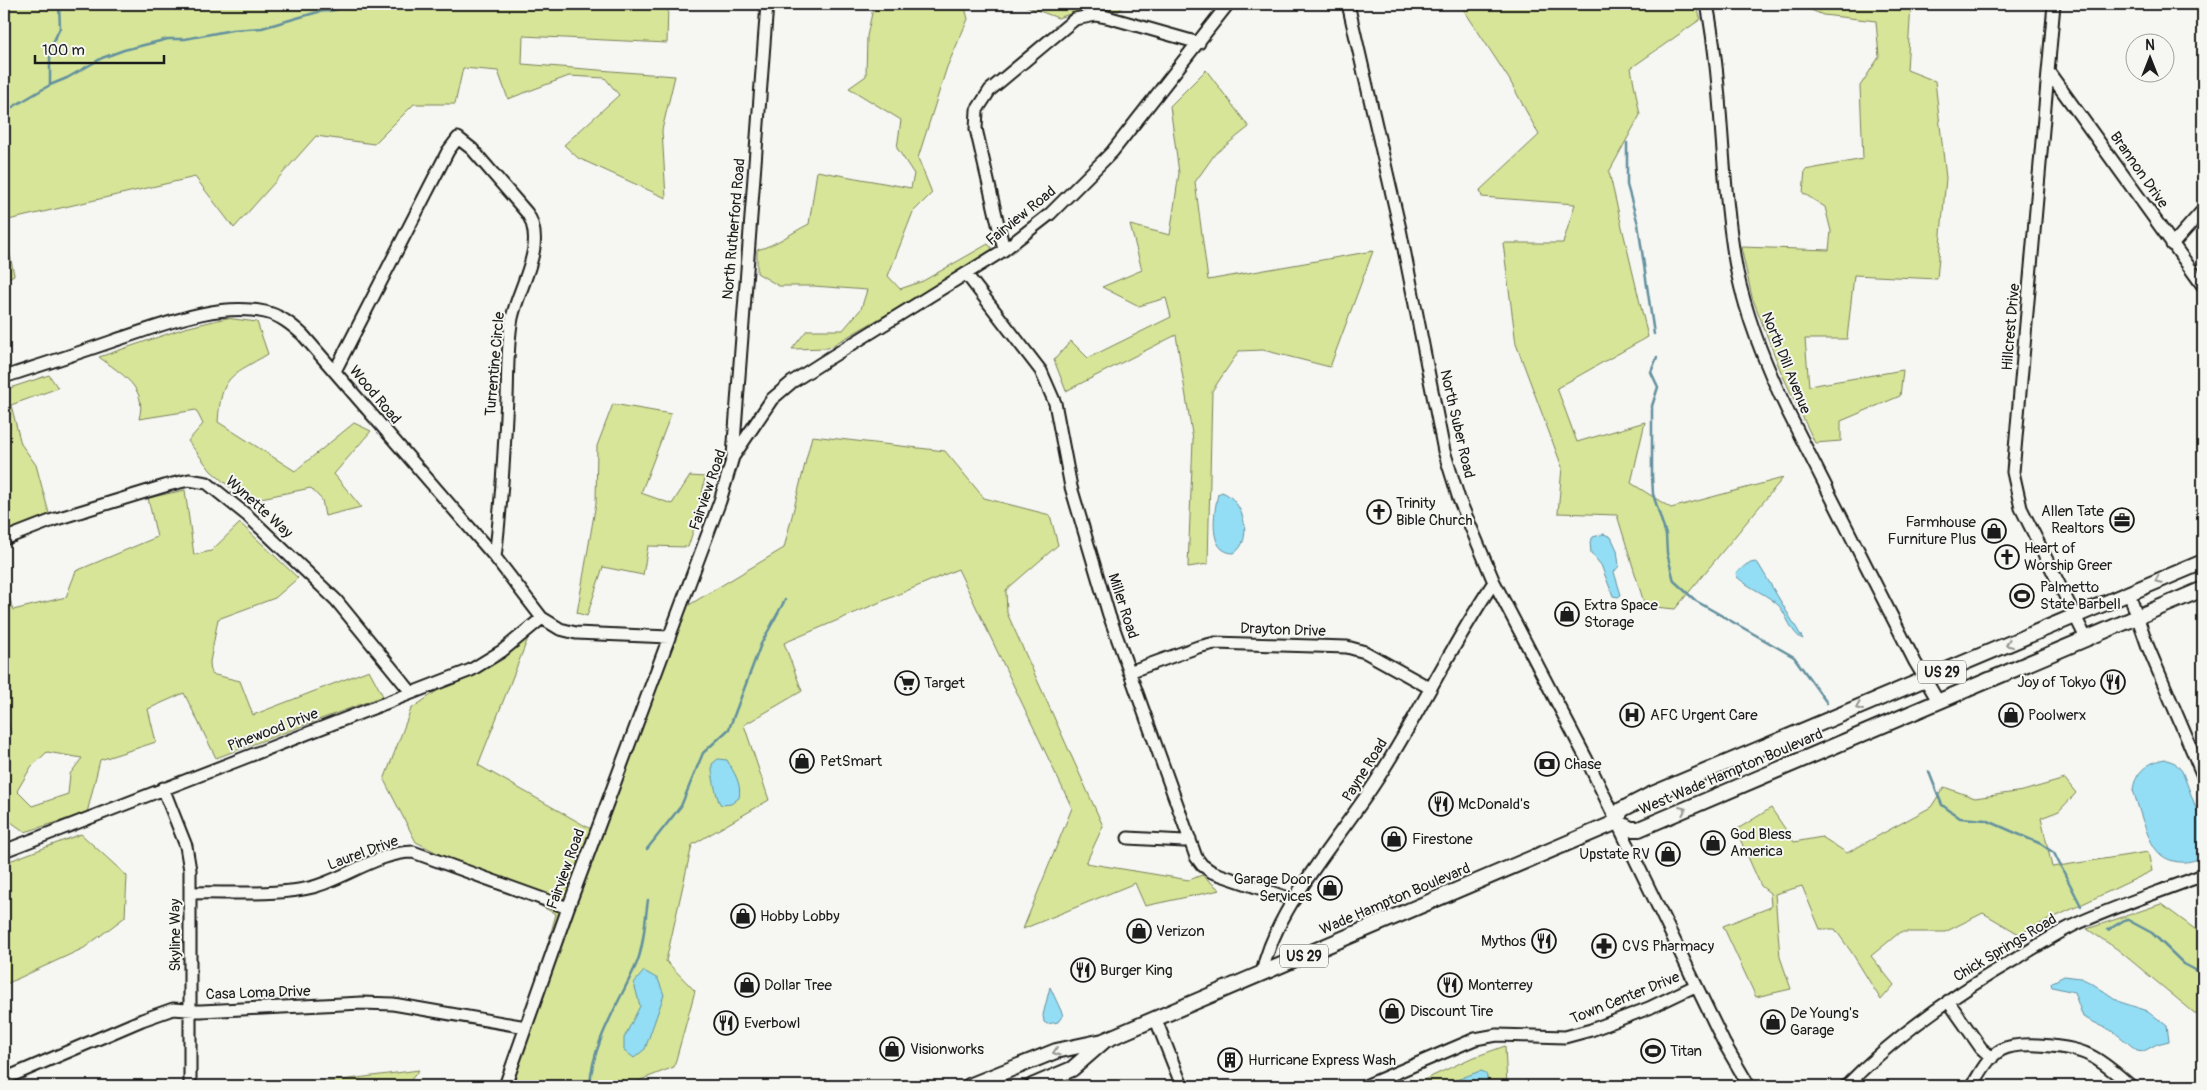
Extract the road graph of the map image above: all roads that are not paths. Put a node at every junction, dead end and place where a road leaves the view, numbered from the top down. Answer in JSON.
{"nodes":[{"id":1,"x":767,"y":4,"type":"edge"},
{"id":2,"x":1228,"y":4,"type":"edge"},
{"id":3,"x":1348,"y":4,"type":"edge"},
{"id":4,"x":1707,"y":4,"type":"edge"},
{"id":5,"x":2054,"y":4,"type":"edge"},
{"id":6,"x":1199,"y":43,"type":"junction"},
{"id":7,"x":2048,"y":71,"type":"junction"},
{"id":8,"x":2203,"y":210,"type":"edge"},
{"id":9,"x":2172,"y":245,"type":"junction"},
{"id":10,"x":1004,"y":250,"type":"junction"},
{"id":11,"x":967,"y":275,"type":"junction"},
{"id":12,"x":2203,"y":286,"type":"edge"},
{"id":13,"x":335,"y":371,"type":"junction"},
{"id":14,"x":4,"y":377,"type":"edge"},
{"id":15,"x":733,"y":457,"type":"junction"},
{"id":16,"x":4,"y":539,"type":"edge"},
{"id":17,"x":495,"y":557,"type":"junction"},
{"id":18,"x":2203,"y":562,"type":"edge"},
{"id":19,"x":1494,"y":582,"type":"junction"},
{"id":20,"x":2203,"y":589,"type":"edge"},
{"id":21,"x":2129,"y":593,"type":"junction"},
{"id":22,"x":2075,"y":616,"type":"junction"},
{"id":23,"x":2138,"y":616,"type":"junction"},
{"id":24,"x":542,"y":618,"type":"junction"},
{"id":25,"x":669,"y":637,"type":"junction"},
{"id":26,"x":2086,"y":638,"type":"junction"},
{"id":27,"x":1129,"y":672,"type":"junction"},
{"id":28,"x":1927,"y":679,"type":"junction"},
{"id":29,"x":1430,"y":688,"type":"junction"},
{"id":30,"x":411,"y":692,"type":"junction"},
{"id":31,"x":1938,"y":701,"type":"junction"},
{"id":32,"x":2203,"y":776,"type":"edge"},
{"id":33,"x":163,"y":788,"type":"junction"},
{"id":34,"x":1617,"y":822,"type":"junction"},
{"id":35,"x":1128,"y":838,"type":"dead end"},
{"id":36,"x":1190,"y":839,"type":"junction"},
{"id":37,"x":4,"y":851,"type":"edge"},
{"id":38,"x":2203,"y":875,"type":"edge"},
{"id":39,"x":190,"y":893,"type":"junction"},
{"id":40,"x":1294,"y":900,"type":"junction"},
{"id":41,"x":568,"y":908,"type":"junction"},
{"id":42,"x":1262,"y":974,"type":"junction"},
{"id":43,"x":1695,"y":986,"type":"junction"},
{"id":44,"x":1948,"y":1001,"type":"junction"},
{"id":45,"x":190,"y":1010,"type":"junction"},
{"id":46,"x":1156,"y":1020,"type":"junction"},
{"id":47,"x":526,"y":1027,"type":"junction"},
{"id":48,"x":1103,"y":1041,"type":"junction"},
{"id":49,"x":1992,"y":1058,"type":"junction"},
{"id":50,"x":4,"y":1080,"type":"edge"},
{"id":51,"x":190,"y":1086,"type":"edge"},
{"id":52,"x":505,"y":1086,"type":"edge"},
{"id":53,"x":969,"y":1086,"type":"edge"},
{"id":54,"x":1032,"y":1086,"type":"edge"},
{"id":55,"x":1182,"y":1086,"type":"edge"},
{"id":56,"x":1365,"y":1086,"type":"edge"},
{"id":57,"x":1749,"y":1086,"type":"edge"},
{"id":58,"x":1846,"y":1086,"type":"edge"},
{"id":59,"x":1972,"y":1086,"type":"edge"},
{"id":60,"x":2131,"y":1086,"type":"edge"}],
"edges":[{"from":1,"to":15,"type":"street","name":"North Rutherford Road"},
{"from":2,"to":6,"type":"street","name":"Fairview Road"},
{"from":3,"to":19,"type":"street","name":"North Suber Road"},
{"from":4,"to":28,"type":"street","name":"North Dill Avenue"},
{"from":5,"to":7,"type":"street","name":"Hillcrest Drive"},
{"from":6,"to":10,"type":"street","name":"Fairview Road"},
{"from":6,"to":10,"type":"street"},
{"from":7,"to":9,"type":"street","name":"Brannon Drive"},
{"from":7,"to":22,"type":"street","name":"Hillcrest Drive"},
{"from":8,"to":9,"type":"street"},
{"from":9,"to":12,"type":"street","name":"Brannon Drive"},
{"from":10,"to":11,"type":"street","name":"Fairview Road"},
{"from":11,"to":15,"type":"street","name":"Fairview Road"},
{"from":11,"to":27,"type":"street","name":"Miller Road"},
{"from":13,"to":14,"type":"street","name":"Wood Road"},
{"from":13,"to":17,"type":"street","name":"Wood Road"},
{"from":13,"to":17,"type":"street","name":"Turrentine Circle"},
{"from":15,"to":25,"type":"street","name":"Fairview Road"},
{"from":16,"to":30,"type":"street","name":"Wynette Way"},
{"from":17,"to":24,"type":"street","name":"Wood Road"},
{"from":18,"to":21,"type":"main road","name":"West Wade Hampton Boulevard","number":"US 29","one_way":true},
{"from":19,"to":29,"type":"street","name":"Payne Road"},
{"from":19,"to":34,"type":"street","name":"North Suber Road"},
{"from":20,"to":23,"type":"main road","name":"West Wade Hampton Boulevard","number":"US 29"},
{"from":21,"to":22,"type":"main road","name":"West Wade Hampton Boulevard","number":"US 29"},
{"from":21,"to":23,"type":"street"},
{"from":22,"to":26,"type":"street","name":"Hillcrest Drive"},
{"from":22,"to":28,"type":"main road","name":"West Wade Hampton Boulevard","number":"US 29","one_way":true},
{"from":23,"to":26,"type":"main road","name":"West Wade Hampton Boulevard","number":"US 29"},
{"from":23,"to":32,"type":"street"},
{"from":24,"to":25,"type":"street","name":"Wood Road"},
{"from":24,"to":30,"type":"street","name":"Pinewood Drive"},
{"from":25,"to":41,"type":"street","name":"Fairview Road"},
{"from":26,"to":31,"type":"main road","name":"West Wade Hampton Boulevard","number":"US 29"},
{"from":27,"to":29,"type":"street","name":"Drayton Drive"},
{"from":27,"to":36,"type":"street","name":"Miller Road"},
{"from":28,"to":31,"type":"street","name":"North Dill Avenue"},
{"from":28,"to":34,"type":"main road","name":"West Wade Hampton Boulevard","number":"US 29","one_way":true},
{"from":29,"to":40,"type":"street","name":"Payne Road"},
{"from":30,"to":33,"type":"street","name":"Pinewood Drive"},
{"from":34,"to":31,"type":"main road","name":"West Wade Hampton Boulevard","number":"US 29","one_way":true},
{"from":33,"to":37,"type":"street","name":"Pinewood Drive"},
{"from":33,"to":39,"type":"street","name":"Skyline Way"},
{"from":34,"to":42,"type":"main road","name":"Wade Hampton Boulevard","number":"US 29"},
{"from":34,"to":43,"type":"street","name":"North Suber Road"},
{"from":35,"to":36,"type":"street"},
{"from":36,"to":40,"type":"street","name":"Miller Road"},
{"from":38,"to":44,"type":"street","name":"Chick Springs Road"},
{"from":39,"to":41,"type":"street","name":"Laurel Drive"},
{"from":39,"to":45,"type":"street","name":"Skyline Way"},
{"from":40,"to":42,"type":"street","name":"Payne Road"},
{"from":41,"to":47,"type":"street","name":"Fairview Road"},
{"from":42,"to":46,"type":"main road","name":"Wade Hampton Boulevard","number":"US 29"},
{"from":43,"to":56,"type":"street","name":"Town Center Drive"},
{"from":43,"to":57,"type":"street","name":"North Suber Road"},
{"from":44,"to":49,"type":"street"},
{"from":44,"to":58,"type":"street","name":"Chick Springs Road"},
{"from":45,"to":47,"type":"street","name":"Casa Loma Drive"},
{"from":45,"to":50,"type":"street","name":"Casa Loma Drive"},
{"from":45,"to":51,"type":"street","name":"Skyline Way"},
{"from":46,"to":48,"type":"main road","name":"Wade Hampton Boulevard","number":"US 29"},
{"from":46,"to":55,"type":"street"},
{"from":47,"to":52,"type":"street","name":"Fairview Road"},
{"from":48,"to":53,"type":"main road","name":"Wade Hampton Boulevard","number":"US 29","one_way":true},
{"from":48,"to":54,"type":"main road","name":"Wade Hampton Boulevard","number":"US 29"},
{"from":49,"to":59,"type":"street"},
{"from":49,"to":60,"type":"street"}]}
